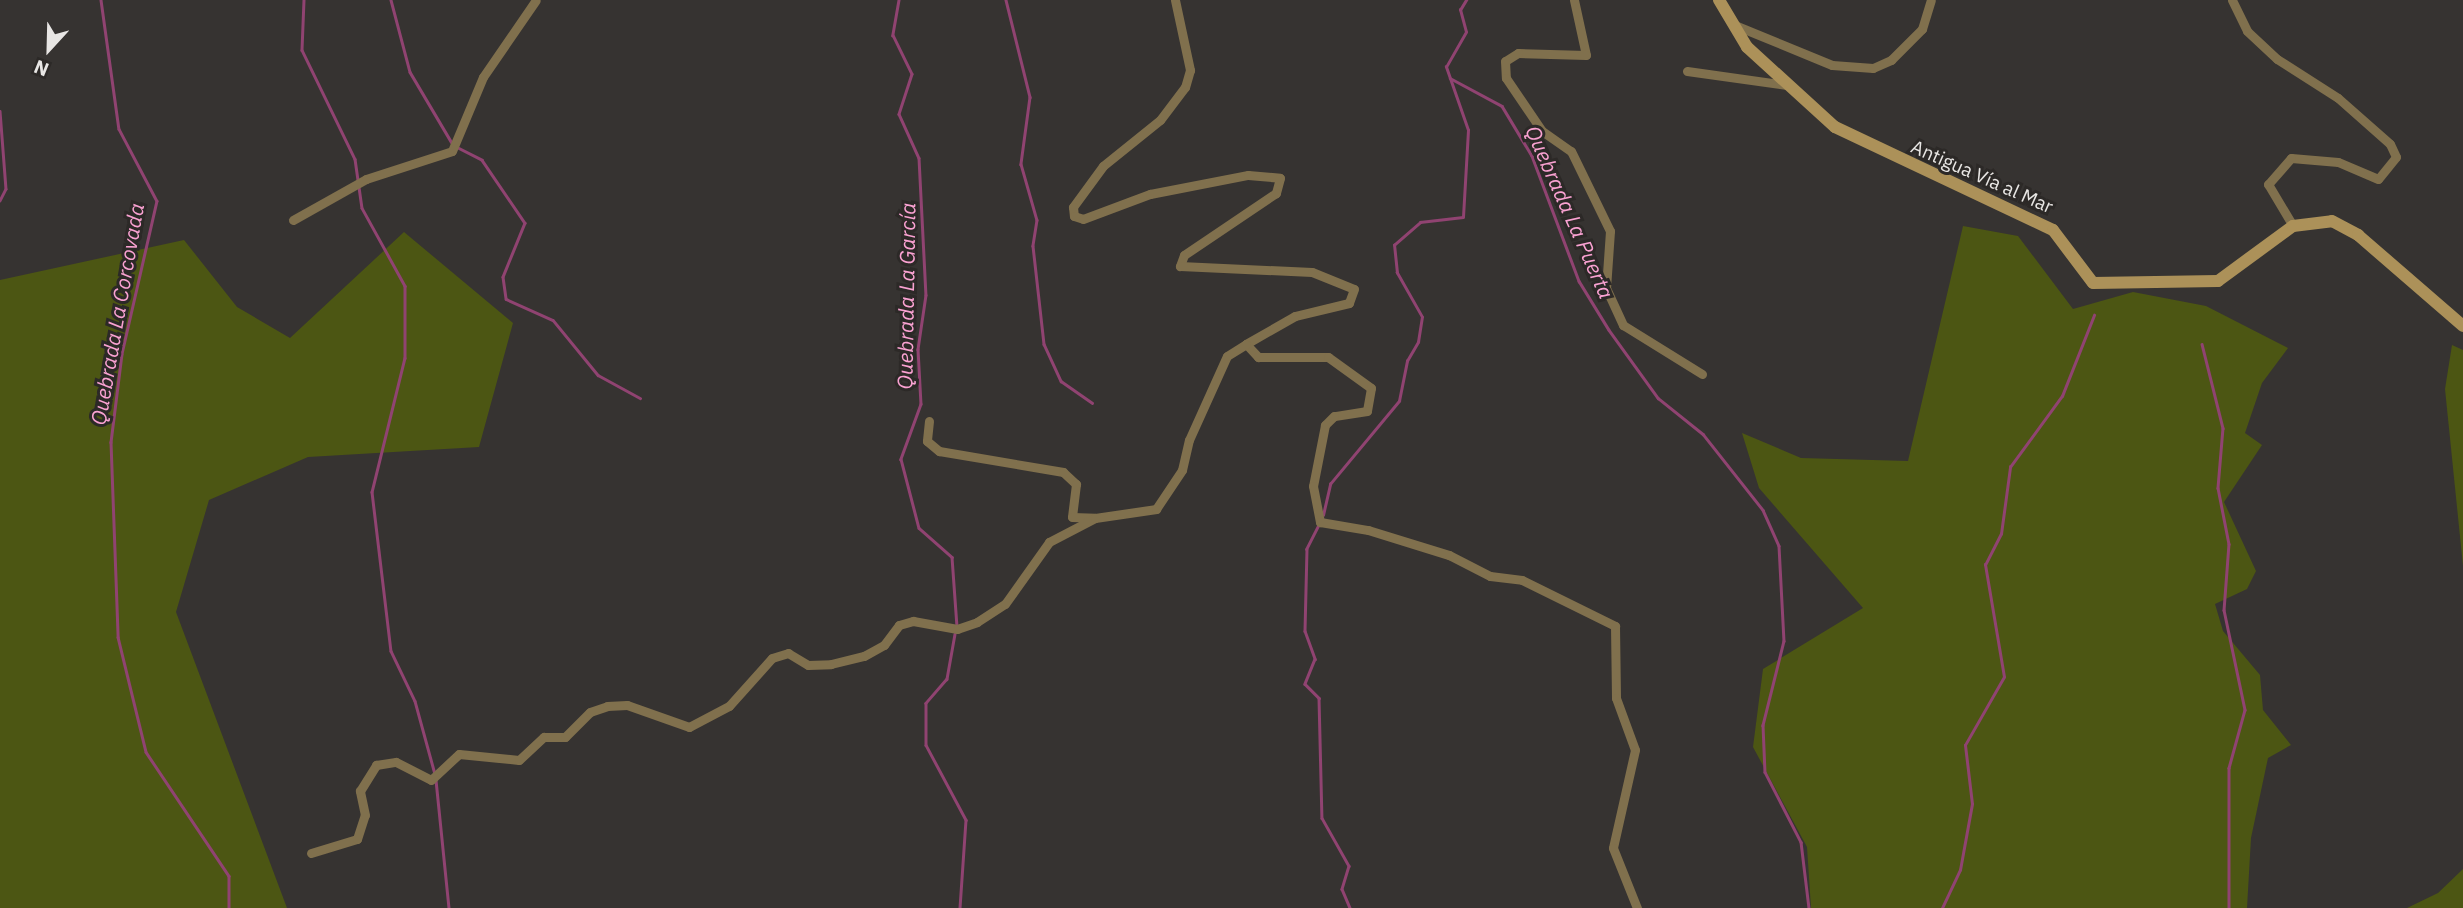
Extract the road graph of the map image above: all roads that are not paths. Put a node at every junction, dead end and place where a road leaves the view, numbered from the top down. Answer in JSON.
{"nodes":[{"id":1,"x":536,"y":0,"type":"edge"},
{"id":2,"x":1175,"y":0,"type":"edge"},
{"id":3,"x":1574,"y":0,"type":"edge"},
{"id":4,"x":1719,"y":0,"type":"edge"},
{"id":5,"x":1931,"y":0,"type":"edge"},
{"id":6,"x":2232,"y":0,"type":"edge"},
{"id":7,"x":1730,"y":23,"type":"junction"},
{"id":8,"x":1687,"y":71,"type":"dead end"},
{"id":9,"x":1793,"y":85,"type":"junction"},
{"id":10,"x":293,"y":220,"type":"dead end"},
{"id":11,"x":2293,"y":226,"type":"junction"},
{"id":12,"x":2463,"y":326,"type":"edge"},
{"id":13,"x":1246,"y":344,"type":"junction"},
{"id":14,"x":1702,"y":374,"type":"dead end"},
{"id":15,"x":929,"y":421,"type":"dead end"},
{"id":16,"x":1095,"y":519,"type":"junction"},
{"id":17,"x":311,"y":853,"type":"dead end"},
{"id":18,"x":1637,"y":908,"type":"edge"}],
"edges":[{"from":1,"to":10,"type":"street"},
{"from":2,"to":13,"type":"street"},
{"from":3,"to":14,"type":"street"},
{"from":4,"to":7,"type":"main road","name":"Antigua Vía al Mar"},
{"from":5,"to":7,"type":"street"},
{"from":6,"to":11,"type":"street"},
{"from":7,"to":9,"type":"main road","name":"Antigua Vía al Mar"},
{"from":8,"to":9,"type":"street"},
{"from":9,"to":11,"type":"main road","name":"Antigua Vía al Mar"},
{"from":11,"to":12,"type":"main road","name":"Antigua Vía al Mar"},
{"from":13,"to":16,"type":"street"},
{"from":13,"to":18,"type":"street"},
{"from":15,"to":16,"type":"street"},
{"from":16,"to":17,"type":"street"}]}
